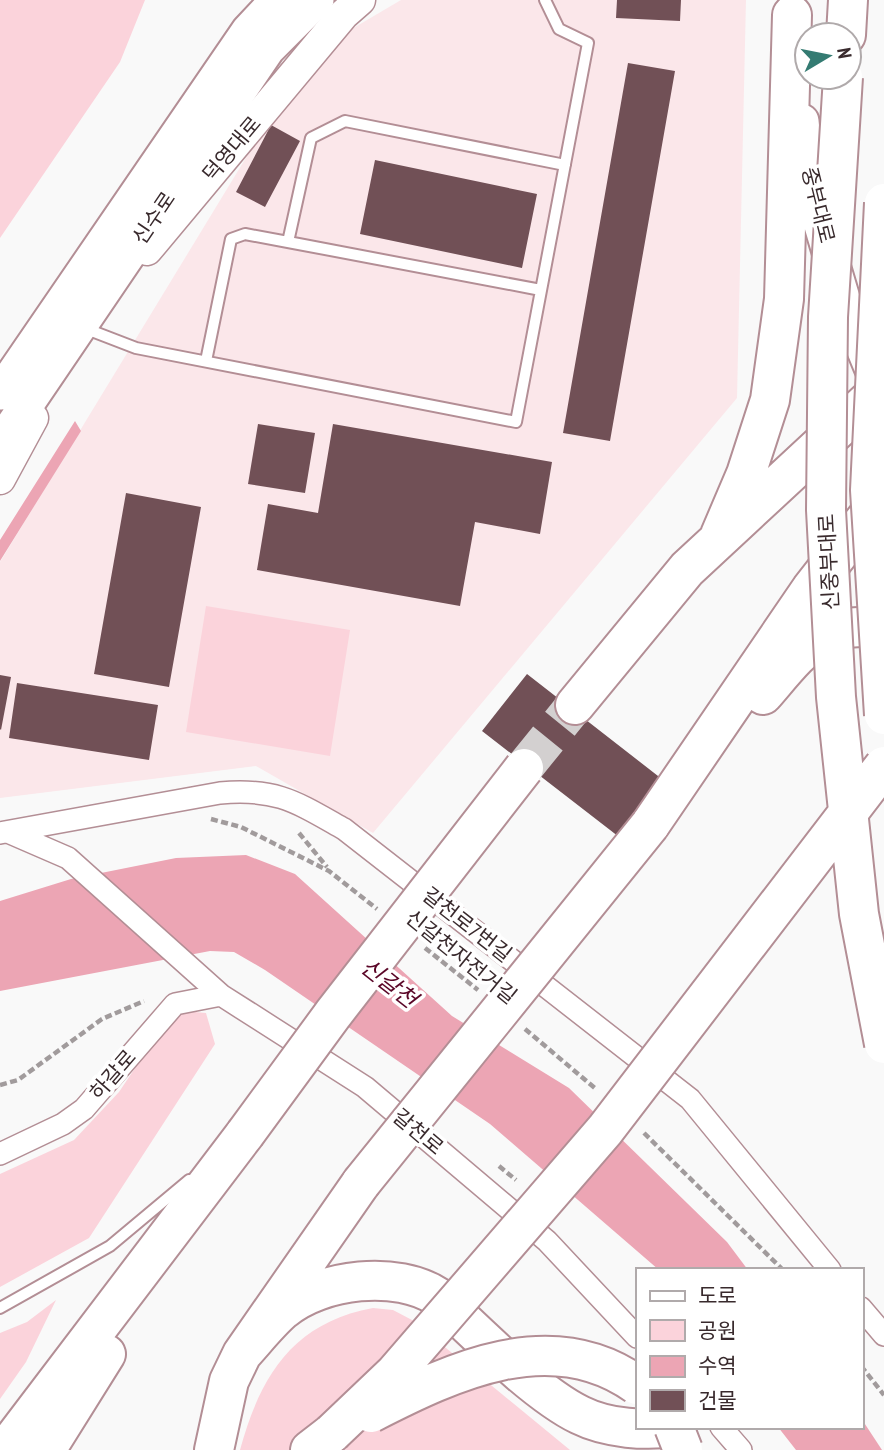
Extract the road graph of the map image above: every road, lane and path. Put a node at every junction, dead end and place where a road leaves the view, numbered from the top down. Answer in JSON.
{"nodes":[{"id":1,"x":277,"y":0,"type":"edge"},
{"id":2,"x":317,"y":0,"type":"edge"},
{"id":3,"x":359,"y":0,"type":"edge"},
{"id":4,"x":545,"y":0,"type":"edge"},
{"id":5,"x":848,"y":0,"type":"edge"},
{"id":6,"x":792,"y":7,"type":"edge"},
{"id":7,"x":847,"y":21,"type":"edge"},
{"id":8,"x":842,"y":91,"type":"edge"},
{"id":9,"x":565,"y":165,"type":"junction"},
{"id":10,"x":884,"y":203,"type":"edge"},
{"id":11,"x":288,"y":242,"type":"junction"},
{"id":12,"x":541,"y":290,"type":"junction"},
{"id":13,"x":82,"y":327,"type":"junction"},
{"id":14,"x":206,"y":361,"type":"junction"},
{"id":15,"x":883,"y":392,"type":"edge"},
{"id":16,"x":0,"y":393,"type":"edge"},
{"id":17,"x":0,"y":444,"type":"edge"},
{"id":18,"x":0,"y":479,"type":"edge"},
{"id":19,"x":884,"y":480,"type":"edge"},
{"id":20,"x":720,"y":535,"type":"junction"},
{"id":21,"x":884,"y":631,"type":"edge"},
{"id":22,"x":575,"y":705,"type":"tunnel mouth"},
{"id":23,"x":884,"y":715,"type":"edge"},
{"id":24,"x":884,"y":766,"type":"edge"},
{"id":25,"x":524,"y":768,"type":"tunnel mouth"},
{"id":26,"x":201,"y":816,"type":"dead end"},
{"id":27,"x":650,"y":825,"type":"junction"},
{"id":28,"x":4,"y":832,"type":"edge"},
{"id":29,"x":383,"y":914,"type":"dead end"},
{"id":30,"x":414,"y":939,"type":"dead end"},
{"id":31,"x":221,"y":995,"type":"junction"},
{"id":32,"x":489,"y":999,"type":"dead end"},
{"id":33,"x":521,"y":1025,"type":"dead end"},
{"id":34,"x":884,"y":1044,"type":"edge"},
{"id":35,"x":602,"y":1095,"type":"dead end"},
{"id":36,"x":641,"y":1131,"type":"dead end"},
{"id":37,"x":245,"y":1134,"type":"junction"},
{"id":38,"x":0,"y":1154,"type":"edge"},
{"id":39,"x":781,"y":1268,"type":"edge"},
{"id":40,"x":828,"y":1268,"type":"edge"},
{"id":41,"x":0,"y":1308,"type":"edge"},
{"id":42,"x":863,"y":1310,"type":"edge"},
{"id":43,"x":884,"y":1335,"type":"edge"},
{"id":44,"x":636,"y":1336,"type":"edge"},
{"id":45,"x":242,"y":1354,"type":"junction"},
{"id":46,"x":863,"y":1369,"type":"edge"},
{"id":47,"x":636,"y":1384,"type":"edge"},
{"id":48,"x":884,"y":1395,"type":"edge"},
{"id":49,"x":636,"y":1428,"type":"edge"},
{"id":50,"x":676,"y":1429,"type":"edge"},
{"id":51,"x":723,"y":1429,"type":"edge"},
{"id":52,"x":321,"y":1442,"type":"edge"},
{"id":53,"x":5,"y":1450,"type":"edge"},
{"id":54,"x":46,"y":1450,"type":"edge"},
{"id":55,"x":214,"y":1450,"type":"edge"},
{"id":56,"x":683,"y":1450,"type":"edge"},
{"id":57,"x":741,"y":1450,"type":"edge"}],
"edges":[{"from":1,"to":16,"type":"main road","name":"신수로"},
{"from":2,"to":17,"type":"main road","name":"신수로"},
{"from":3,"to":13,"type":"street","name":"덕영대로"},
{"from":4,"to":9,"type":"lane"},
{"from":5,"to":7,"type":"highway"},
{"from":6,"to":15,"type":"main road","name":"중부대로"},
{"from":6,"to":20,"type":"highway"},
{"from":8,"to":34,"type":"highway","name":"신중부대로","bridge":true},
{"from":9,"to":11,"type":"lane"},
{"from":9,"to":12,"type":"lane"},
{"from":10,"to":23,"type":"highway","bridge":true},
{"from":11,"to":12,"type":"lane"},
{"from":11,"to":14,"type":"lane"},
{"from":12,"to":14,"type":"lane"},
{"from":13,"to":14,"type":"lane"},
{"from":13,"to":18,"type":"street","name":"덕영대로"},
{"from":15,"to":20,"type":"highway"},
{"from":19,"to":27,"type":"highway"},
{"from":20,"to":22,"type":"highway"},
{"from":21,"to":27,"type":"highway"},
{"from":24,"to":52,"type":"highway","bridge":true},
{"from":25,"to":37,"type":"highway","bridge":true},
{"from":26,"to":29,"type":"path","name":"신갈천자전거길"},
{"from":27,"to":45,"type":"highway","bridge":true},
{"from":28,"to":31,"type":"street","name":"갈천로"},
{"from":28,"to":40,"type":"street","name":"갈천로7번길"},
{"from":30,"to":32,"type":"path","name":"신갈천자전거길"},
{"from":31,"to":38,"type":"street","name":"하갈로"},
{"from":31,"to":44,"type":"street","name":"갈천로"},
{"from":33,"to":35,"type":"path","name":"신갈천자전거길"},
{"from":36,"to":39,"type":"path"},
{"from":37,"to":41,"type":"lane"},
{"from":37,"to":53,"type":"highway"},
{"from":37,"to":54,"type":"highway"},
{"from":42,"to":43,"type":"street"},
{"from":45,"to":49,"type":"highway"},
{"from":45,"to":55,"type":"highway"},
{"from":46,"to":48,"type":"path"},
{"from":47,"to":52,"type":"highway","bridge":true},
{"from":50,"to":56,"type":"highway","bridge":true},
{"from":51,"to":57,"type":"street"}]}
